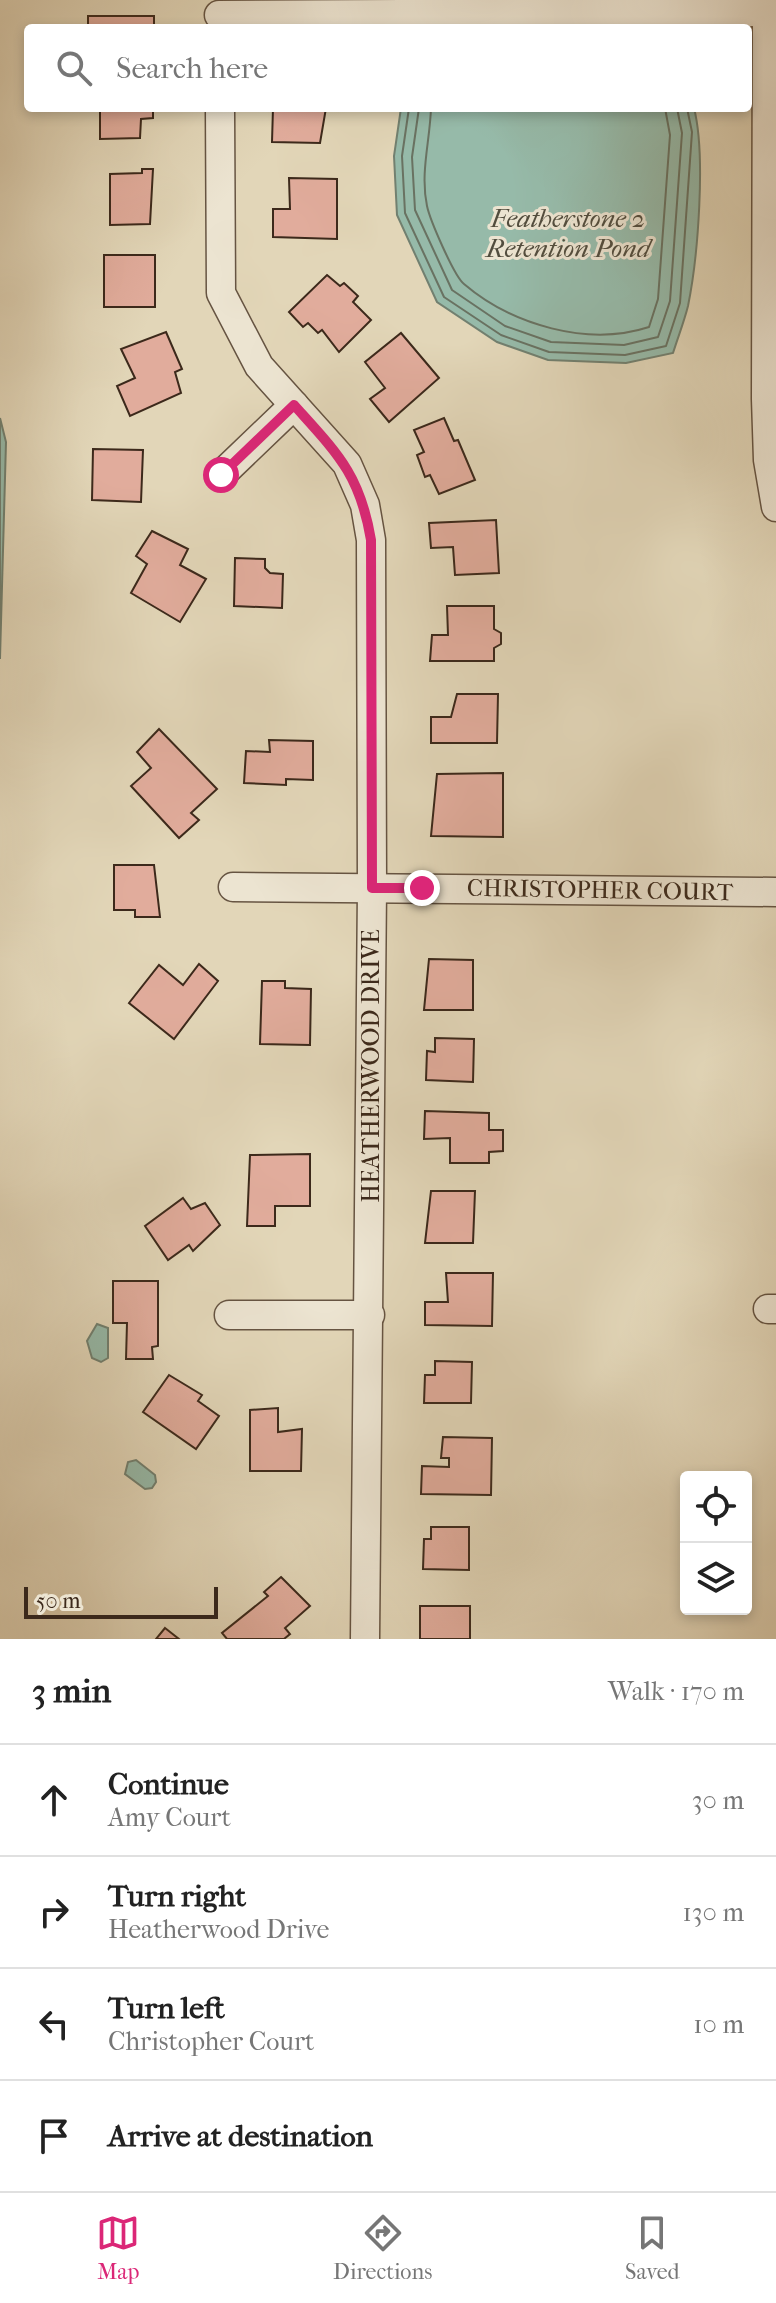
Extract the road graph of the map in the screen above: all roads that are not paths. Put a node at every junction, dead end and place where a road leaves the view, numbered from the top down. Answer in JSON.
{"nodes":[{"id":1,"x":767,"y":6,"type":"edge"},
{"id":2,"x":219,"y":14,"type":"edge"},
{"id":3,"x":220,"y":112,"type":"edge"},
{"id":4,"x":294,"y":405,"type":"junction"},
{"id":5,"x":221,"y":475,"type":"dead end"},
{"id":6,"x":776,"y":507,"type":"edge"},
{"id":7,"x":233,"y":887,"type":"dead end"},
{"id":8,"x":372,"y":888,"type":"junction"},
{"id":9,"x":776,"y":892,"type":"edge"},
{"id":10,"x":229,"y":1315,"type":"dead end"},
{"id":11,"x":370,"y":1315,"type":"junction"},
{"id":12,"x":365,"y":1639,"type":"edge"}],
"edges":[{"from":1,"to":2,"type":"street"},
{"from":1,"to":6,"type":"street"},
{"from":3,"to":4,"type":"street","name":"HEATHERWOOD DRIVE"},
{"from":4,"to":5,"type":"street"},
{"from":4,"to":8,"type":"street","name":"HEATHERWOOD DRIVE"},
{"from":7,"to":8,"type":"street","name":"CHRISTOPHER COURT"},
{"from":8,"to":9,"type":"street","name":"CHRISTOPHER COURT"},
{"from":8,"to":11,"type":"street","name":"HEATHERWOOD DRIVE"},
{"from":10,"to":11,"type":"street"},
{"from":11,"to":12,"type":"street","name":"HEATHERWOOD DRIVE"}]}
